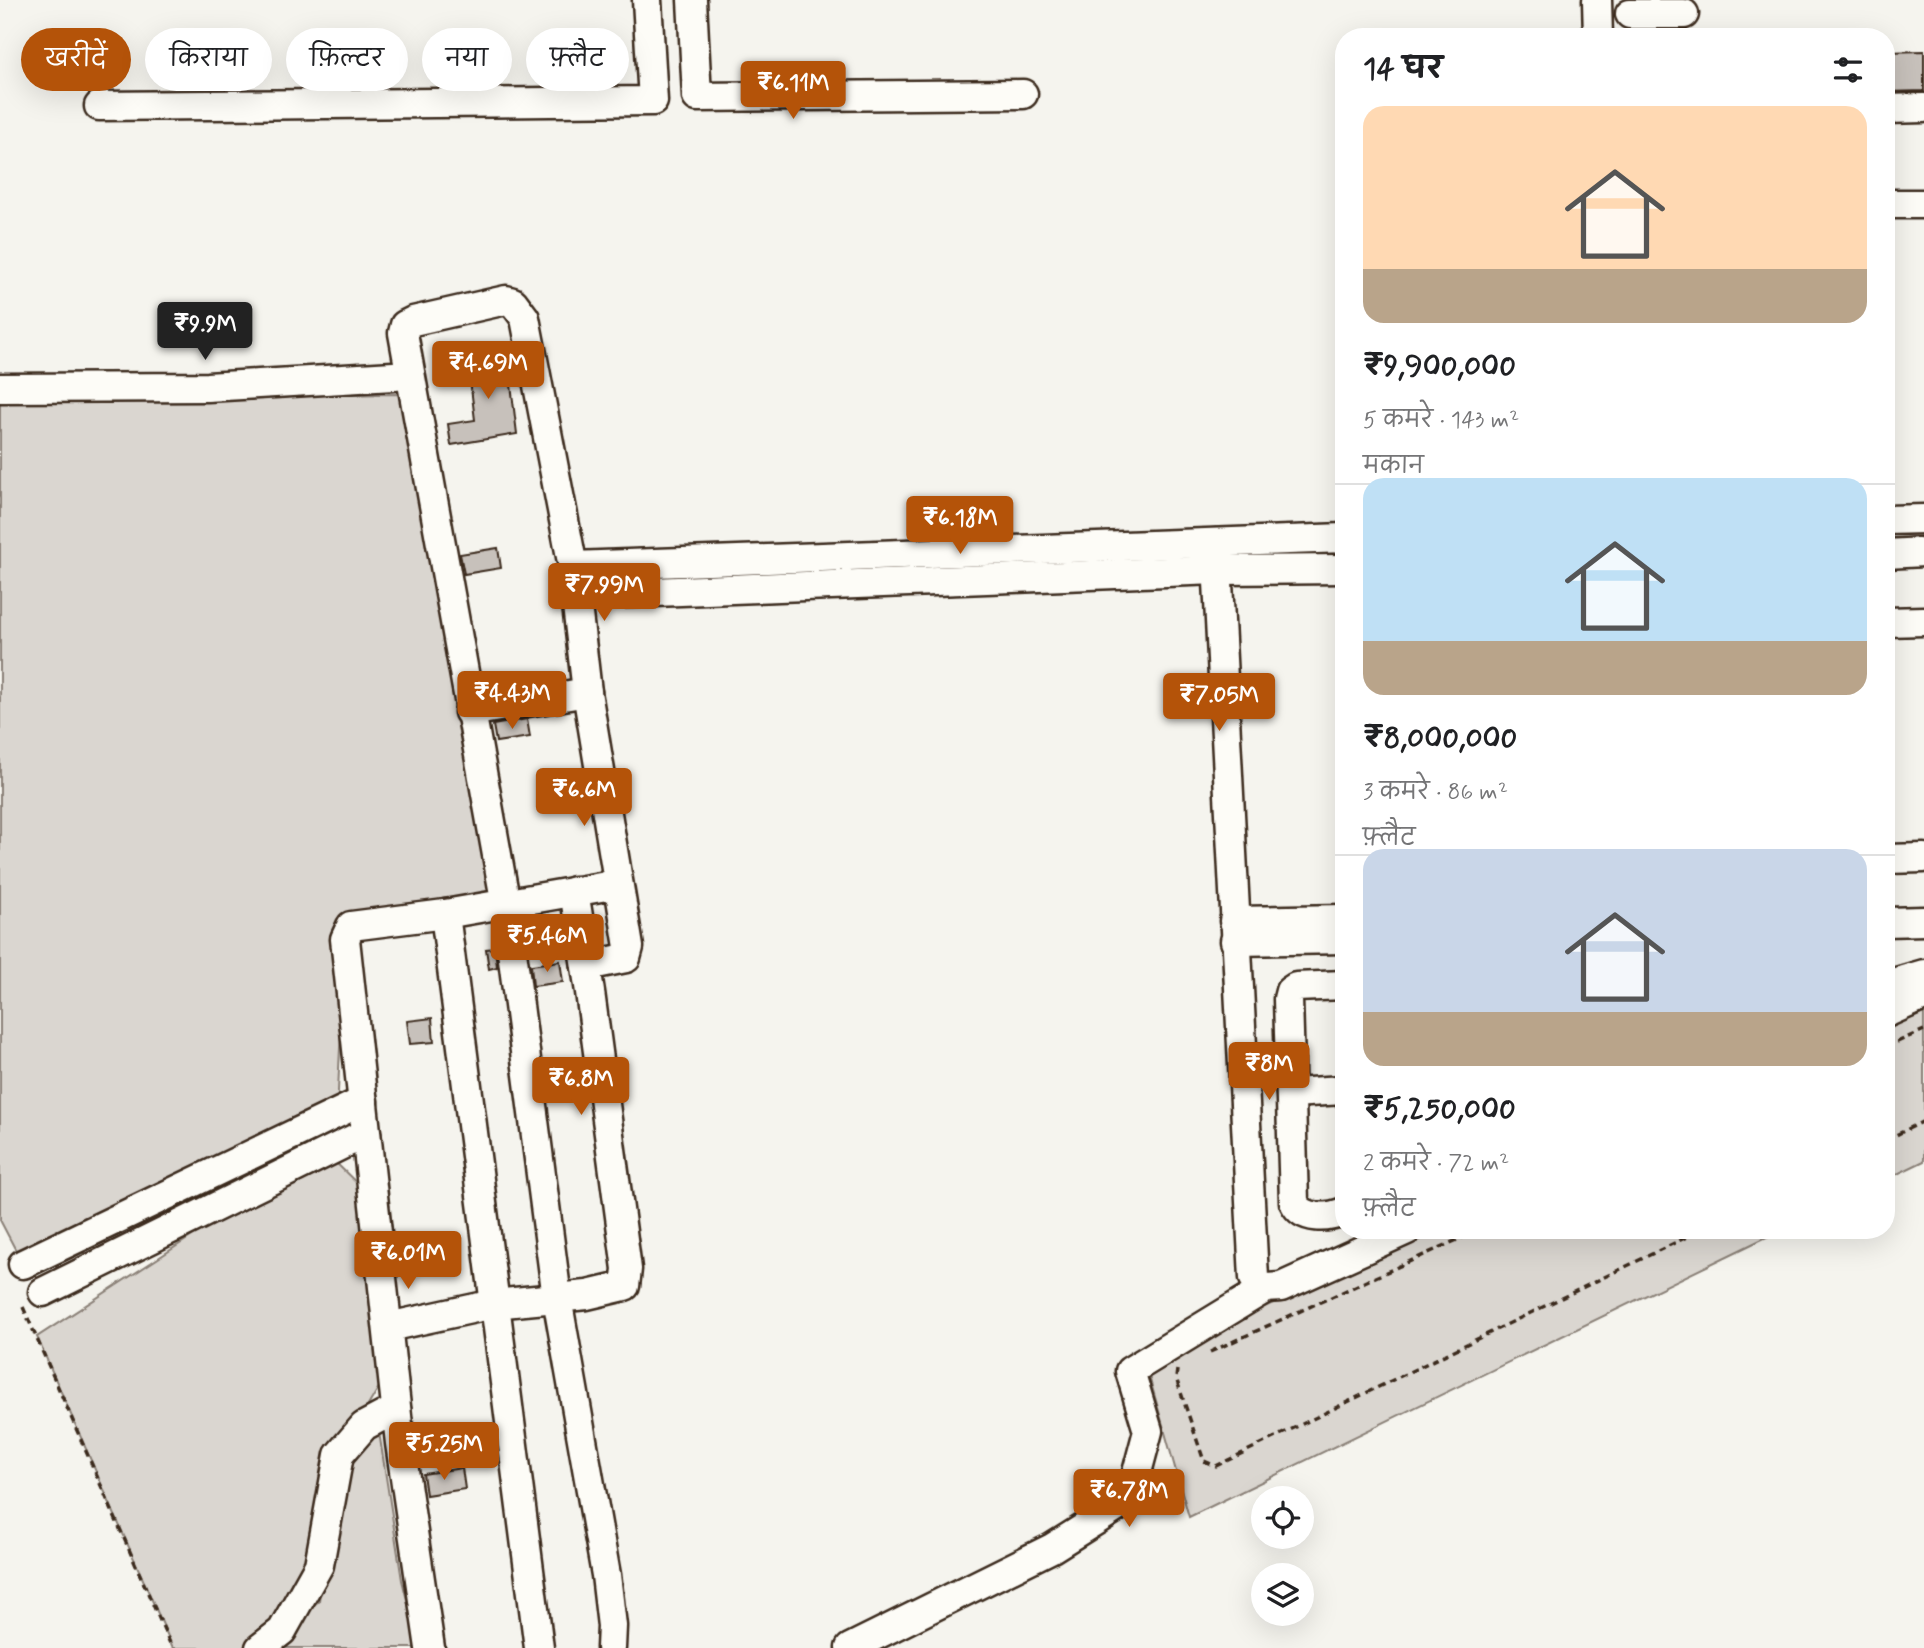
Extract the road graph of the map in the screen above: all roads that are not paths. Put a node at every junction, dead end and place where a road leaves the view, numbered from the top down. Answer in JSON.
{"nodes":[{"id":1,"x":647,"y":0,"type":"edge"},
{"id":2,"x":692,"y":0,"type":"edge"},
{"id":3,"x":1597,"y":0,"type":"edge"},
{"id":4,"x":1630,"y":17,"type":"edge"},
{"id":5,"x":1684,"y":17,"type":"edge"},
{"id":6,"x":1598,"y":28,"type":"edge"},
{"id":7,"x":1023,"y":94,"type":"dead end"},
{"id":8,"x":697,"y":97,"type":"junction"},
{"id":9,"x":653,"y":101,"type":"junction"},
{"id":10,"x":99,"y":106,"type":"dead end"},
{"id":11,"x":1924,"y":108,"type":"edge"},
{"id":12,"x":1895,"y":109,"type":"edge"},
{"id":13,"x":1895,"y":204,"type":"edge"},
{"id":14,"x":1924,"y":204,"type":"edge"},
{"id":15,"x":410,"y":374,"type":"junction"},
{"id":16,"x":0,"y":388,"type":"edge"},
{"id":17,"x":1924,"y":519,"type":"edge"},
{"id":18,"x":1895,"y":520,"type":"edge"},
{"id":19,"x":1335,"y":539,"type":"edge"},
{"id":20,"x":1924,"y":552,"type":"edge"},
{"id":21,"x":1895,"y":554,"type":"edge"},
{"id":22,"x":1226,"y":556,"type":"junction"},
{"id":23,"x":573,"y":566,"type":"junction"},
{"id":24,"x":1335,"y":568,"type":"edge"},
{"id":25,"x":576,"y":595,"type":"junction"},
{"id":26,"x":1924,"y":621,"type":"edge"},
{"id":27,"x":1895,"y":622,"type":"edge"},
{"id":28,"x":587,"y":692,"type":"junction"},
{"id":29,"x":469,"y":712,"type":"junction"},
{"id":30,"x":1924,"y":858,"type":"edge"},
{"id":31,"x":1895,"y":859,"type":"edge"},
{"id":32,"x":618,"y":884,"type":"junction"},
{"id":33,"x":574,"y":891,"type":"junction"},
{"id":34,"x":506,"y":905,"type":"junction"},
{"id":35,"x":1924,"y":906,"type":"edge"},
{"id":36,"x":1895,"y":907,"type":"edge"},
{"id":37,"x":445,"y":914,"type":"junction"},
{"id":38,"x":1335,"y":920,"type":"edge"},
{"id":39,"x":1924,"y":921,"type":"edge"},
{"id":40,"x":1895,"y":922,"type":"edge"},
{"id":41,"x":1243,"y":931,"type":"junction"},
{"id":42,"x":1335,"y":938,"type":"edge"},
{"id":43,"x":586,"y":967,"type":"junction"},
{"id":44,"x":1924,"y":974,"type":"edge"},
{"id":45,"x":1895,"y":982,"type":"edge"},
{"id":46,"x":1335,"y":985,"type":"edge"},
{"id":47,"x":1924,"y":996,"type":"edge"},
{"id":48,"x":1895,"y":1009,"type":"edge"},
{"id":49,"x":1335,"y":1091,"type":"edge"},
{"id":50,"x":1291,"y":1093,"type":"junction"},
{"id":51,"x":363,"y":1101,"type":"junction"},
{"id":52,"x":366,"y":1133,"type":"junction"},
{"id":53,"x":1335,"y":1213,"type":"edge"},
{"id":54,"x":1386,"y":1239,"type":"edge"},
{"id":55,"x":23,"y":1264,"type":"dead end"},
{"id":56,"x":1273,"y":1288,"type":"junction"},
{"id":57,"x":32,"y":1297,"type":"road end"},
{"id":58,"x":557,"y":1298,"type":"junction"},
{"id":59,"x":494,"y":1304,"type":"junction"},
{"id":60,"x":388,"y":1327,"type":"junction"},
{"id":61,"x":396,"y":1409,"type":"junction"},
{"id":62,"x":260,"y":1648,"type":"edge"},
{"id":63,"x":430,"y":1648,"type":"edge"},
{"id":64,"x":539,"y":1648,"type":"edge"},
{"id":65,"x":611,"y":1648,"type":"edge"},
{"id":66,"x":850,"y":1648,"type":"edge"}],
"edges":[{"from":1,"to":9,"type":"street"},
{"from":2,"to":8,"type":"street"},
{"from":3,"to":6,"type":"street"},
{"from":4,"to":5,"type":"street"},
{"from":7,"to":8,"type":"street"},
{"from":8,"to":9,"type":"street"},
{"from":9,"to":10,"type":"street"},
{"from":11,"to":12,"type":"street"},
{"from":13,"to":14,"type":"street"},
{"from":15,"to":16,"type":"street"},
{"from":15,"to":23,"type":"street"},
{"from":15,"to":29,"type":"street"},
{"from":17,"to":18,"type":"street"},
{"from":19,"to":22,"type":"street"},
{"from":20,"to":21,"type":"street"},
{"from":22,"to":23,"type":"street"},
{"from":22,"to":24,"type":"street"},
{"from":22,"to":25,"type":"street"},
{"from":22,"to":41,"type":"street"},
{"from":23,"to":25,"type":"street"},
{"from":25,"to":28,"type":"street"},
{"from":26,"to":27,"type":"street"},
{"from":28,"to":29,"type":"street"},
{"from":28,"to":32,"type":"street"},
{"from":29,"to":34,"type":"street"},
{"from":30,"to":31,"type":"street"},
{"from":32,"to":33,"type":"street"},
{"from":32,"to":43,"type":"street"},
{"from":33,"to":34,"type":"street"},
{"from":33,"to":43,"type":"street"},
{"from":34,"to":37,"type":"street"},
{"from":34,"to":58,"type":"street"},
{"from":35,"to":36,"type":"street"},
{"from":37,"to":51,"type":"street"},
{"from":37,"to":59,"type":"street"},
{"from":38,"to":41,"type":"street"},
{"from":39,"to":40,"type":"street"},
{"from":41,"to":42,"type":"street"},
{"from":41,"to":56,"type":"street"},
{"from":43,"to":58,"type":"street"},
{"from":44,"to":45,"type":"street"},
{"from":46,"to":50,"type":"street"},
{"from":47,"to":48,"type":"street"},
{"from":49,"to":50,"type":"street"},
{"from":50,"to":53,"type":"street"},
{"from":51,"to":52,"type":"street"},
{"from":51,"to":55,"type":"street"},
{"from":52,"to":57,"type":"street"},
{"from":52,"to":60,"type":"street"},
{"from":54,"to":56,"type":"street"},
{"from":56,"to":66,"type":"street"},
{"from":58,"to":59,"type":"street"},
{"from":58,"to":65,"type":"street"},
{"from":59,"to":60,"type":"street"},
{"from":59,"to":64,"type":"street"},
{"from":60,"to":61,"type":"street"},
{"from":61,"to":62,"type":"street"},
{"from":61,"to":63,"type":"street"}]}
